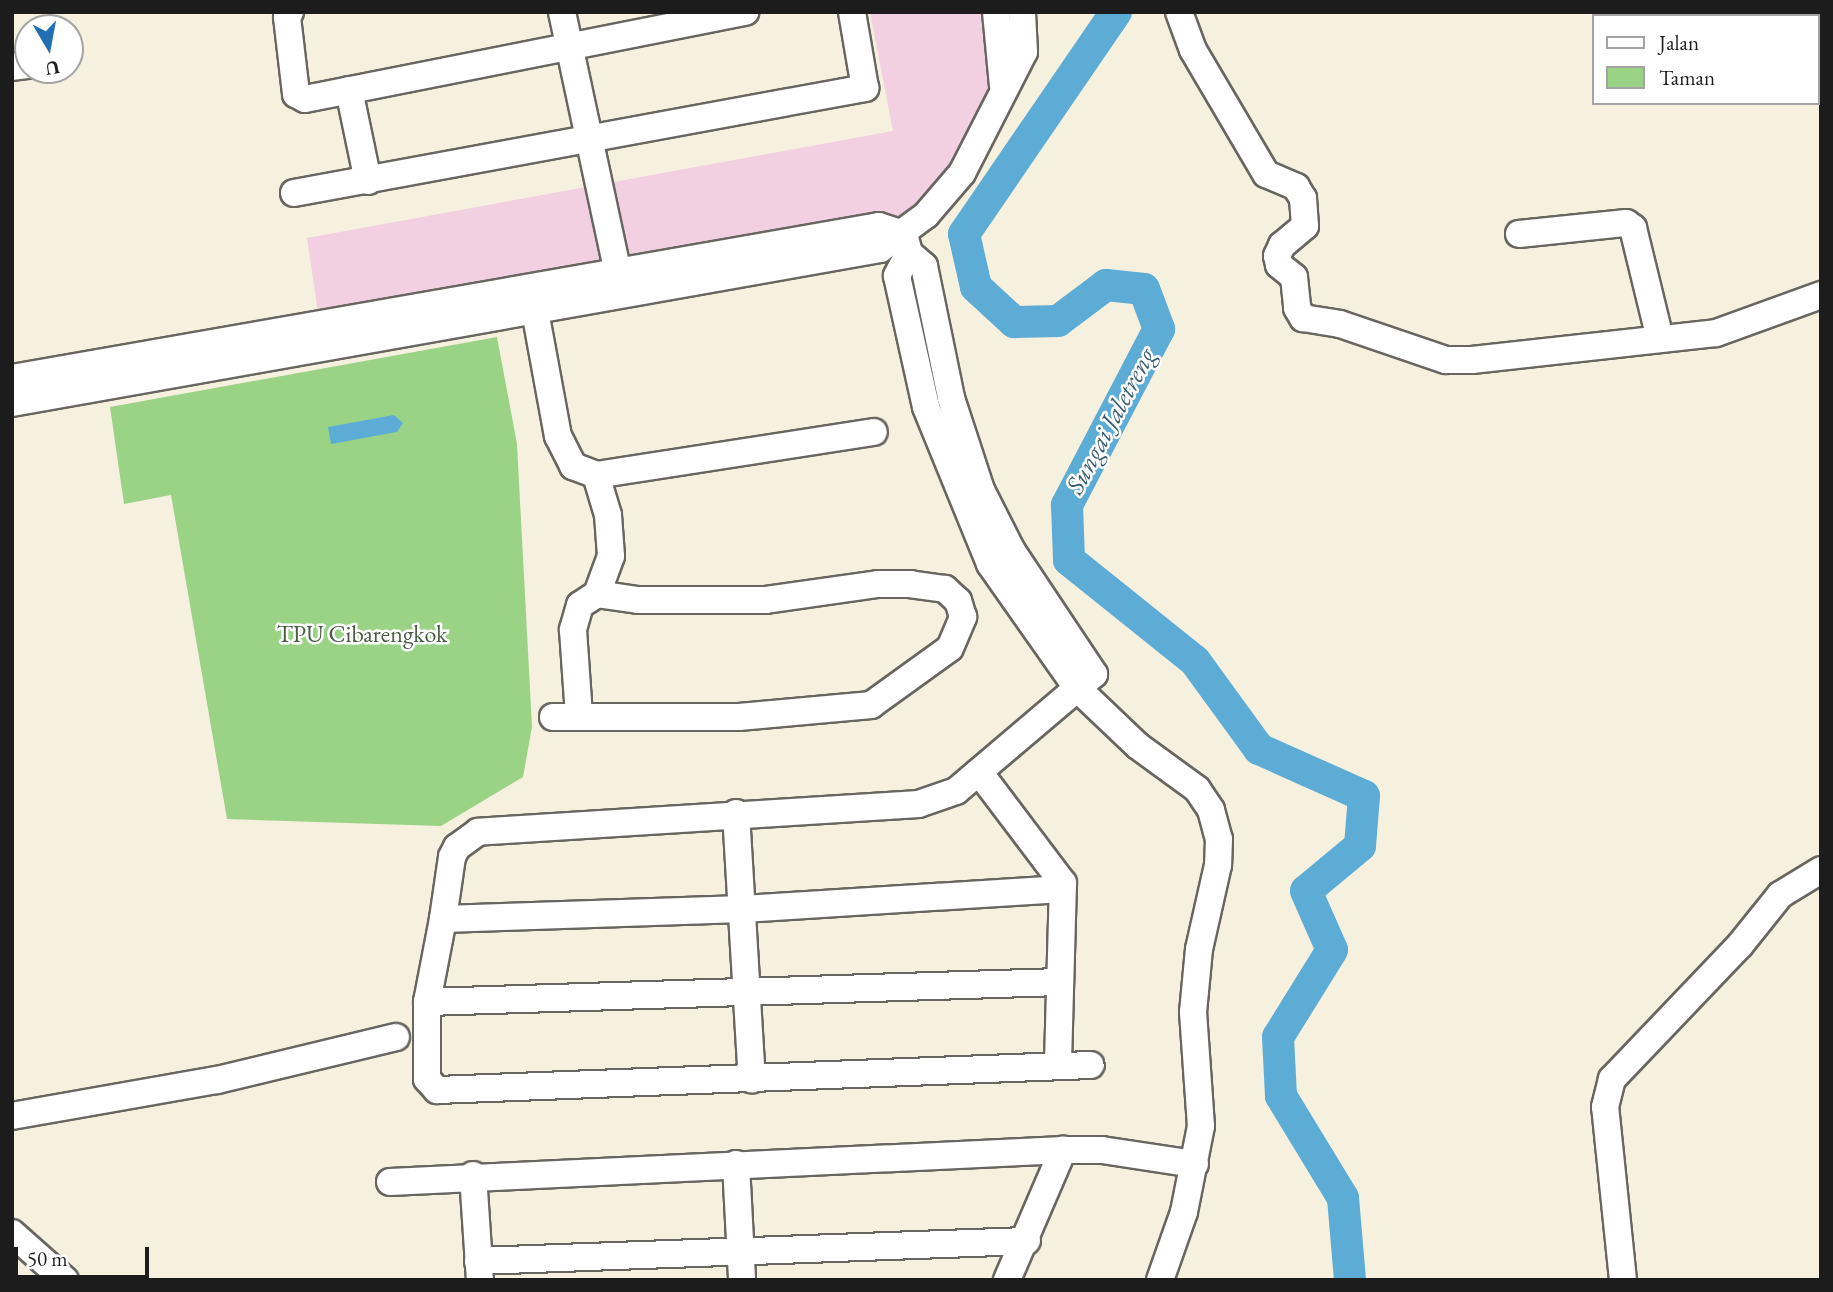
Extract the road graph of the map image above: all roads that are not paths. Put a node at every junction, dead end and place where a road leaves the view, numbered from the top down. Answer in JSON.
{"nodes":[{"id":1,"x":290,"y":12,"type":"edge"},
{"id":2,"x":562,"y":12,"type":"edge"},
{"id":3,"x":746,"y":12,"type":"edge"},
{"id":4,"x":852,"y":12,"type":"edge"},
{"id":5,"x":996,"y":12,"type":"edge"},
{"id":6,"x":1022,"y":12,"type":"edge"},
{"id":7,"x":1179,"y":12,"type":"edge"},
{"id":8,"x":569,"y":49,"type":"junction"},
{"id":9,"x":1003,"y":86,"type":"junction"},
{"id":10,"x":349,"y":90,"type":"junction"},
{"id":11,"x":589,"y":142,"type":"junction"},
{"id":12,"x":368,"y":181,"type":"junction"},
{"id":13,"x":294,"y":193,"type":"dead end"},
{"id":14,"x":1519,"y":234,"type":"dead end"},
{"id":15,"x":906,"y":243,"type":"junction"},
{"id":16,"x":621,"y":285,"type":"junction"},
{"id":17,"x":1821,"y":295,"type":"edge"},
{"id":18,"x":535,"y":311,"type":"junction"},
{"id":19,"x":422,"y":319,"type":"junction"},
{"id":20,"x":1660,"y":339,"type":"junction"},
{"id":21,"x":12,"y":378,"type":"edge"},
{"id":22,"x":12,"y":403,"type":"edge"},
{"id":23,"x":874,"y":432,"type":"dead end"},
{"id":24,"x":596,"y":475,"type":"junction"},
{"id":25,"x":597,"y":594,"type":"junction"},
{"id":26,"x":1077,"y":688,"type":"junction"},
{"id":27,"x":579,"y":716,"type":"junction"},
{"id":28,"x":553,"y":717,"type":"dead end"},
{"id":29,"x":979,"y":772,"type":"junction"},
{"id":30,"x":736,"y":813,"type":"junction"},
{"id":31,"x":1821,"y":870,"type":"edge"},
{"id":32,"x":1062,"y":889,"type":"junction"},
{"id":33,"x":743,"y":909,"type":"junction"},
{"id":34,"x":443,"y":919,"type":"junction"},
{"id":35,"x":1060,"y":982,"type":"junction"},
{"id":36,"x":746,"y":994,"type":"junction"},
{"id":37,"x":427,"y":1002,"type":"junction"},
{"id":38,"x":396,"y":1037,"type":"dead end"},
{"id":39,"x":1058,"y":1064,"type":"junction"},
{"id":40,"x":1091,"y":1065,"type":"dead end"},
{"id":41,"x":752,"y":1080,"type":"junction"},
{"id":42,"x":12,"y":1116,"type":"edge"},
{"id":43,"x":1063,"y":1150,"type":"junction"},
{"id":44,"x":736,"y":1164,"type":"junction"},
{"id":45,"x":1195,"y":1164,"type":"junction"},
{"id":46,"x":472,"y":1175,"type":"junction"},
{"id":47,"x":390,"y":1182,"type":"dead end"},
{"id":48,"x":12,"y":1233,"type":"edge"},
{"id":49,"x":1027,"y":1241,"type":"junction"},
{"id":50,"x":740,"y":1249,"type":"junction"},
{"id":51,"x":479,"y":1271,"type":"edge"},
{"id":52,"x":65,"y":1280,"type":"edge"},
{"id":53,"x":742,"y":1280,"type":"edge"},
{"id":54,"x":1007,"y":1280,"type":"edge"},
{"id":55,"x":1160,"y":1280,"type":"edge"},
{"id":56,"x":1623,"y":1280,"type":"edge"}],
"edges":[{"from":1,"to":10,"type":"street"},
{"from":2,"to":8,"type":"street"},
{"from":3,"to":8,"type":"street"},
{"from":4,"to":11,"type":"street"},
{"from":5,"to":9,"type":"street"},
{"from":6,"to":9,"type":"street"},
{"from":7,"to":20,"type":"street"},
{"from":8,"to":10,"type":"street"},
{"from":8,"to":11,"type":"street"},
{"from":9,"to":15,"type":"street"},
{"from":10,"to":12,"type":"street"},
{"from":11,"to":12,"type":"street"},
{"from":11,"to":16,"type":"street"},
{"from":12,"to":13,"type":"street"},
{"from":14,"to":20,"type":"street"},
{"from":15,"to":16,"type":"street"},
{"from":15,"to":26,"type":"street"},
{"from":16,"to":18,"type":"street"},
{"from":16,"to":19,"type":"street"},
{"from":17,"to":20,"type":"street"},
{"from":18,"to":19,"type":"street"},
{"from":18,"to":24,"type":"street"},
{"from":19,"to":21,"type":"street"},
{"from":19,"to":22,"type":"street"},
{"from":23,"to":24,"type":"street"},
{"from":24,"to":25,"type":"street"},
{"from":25,"to":27,"type":"street"},
{"from":25,"to":27,"type":"street"},
{"from":26,"to":29,"type":"street"},
{"from":26,"to":45,"type":"street"},
{"from":27,"to":28,"type":"street"},
{"from":29,"to":30,"type":"street"},
{"from":29,"to":32,"type":"street"},
{"from":30,"to":33,"type":"street"},
{"from":30,"to":34,"type":"street"},
{"from":31,"to":56,"type":"street"},
{"from":32,"to":33,"type":"street"},
{"from":32,"to":35,"type":"street"},
{"from":33,"to":34,"type":"street"},
{"from":33,"to":36,"type":"street"},
{"from":34,"to":37,"type":"street"},
{"from":35,"to":36,"type":"street"},
{"from":35,"to":39,"type":"street"},
{"from":36,"to":37,"type":"street"},
{"from":36,"to":41,"type":"street"},
{"from":37,"to":41,"type":"street"},
{"from":38,"to":42,"type":"street"},
{"from":39,"to":40,"type":"street"},
{"from":39,"to":41,"type":"street"},
{"from":43,"to":44,"type":"street"},
{"from":43,"to":45,"type":"street"},
{"from":43,"to":49,"type":"street"},
{"from":44,"to":46,"type":"street"},
{"from":44,"to":50,"type":"street"},
{"from":45,"to":55,"type":"street"},
{"from":46,"to":47,"type":"street"},
{"from":46,"to":51,"type":"street"},
{"from":48,"to":52,"type":"street"},
{"from":49,"to":50,"type":"street"},
{"from":49,"to":54,"type":"street"},
{"from":50,"to":51,"type":"street"},
{"from":50,"to":53,"type":"street"}]}
